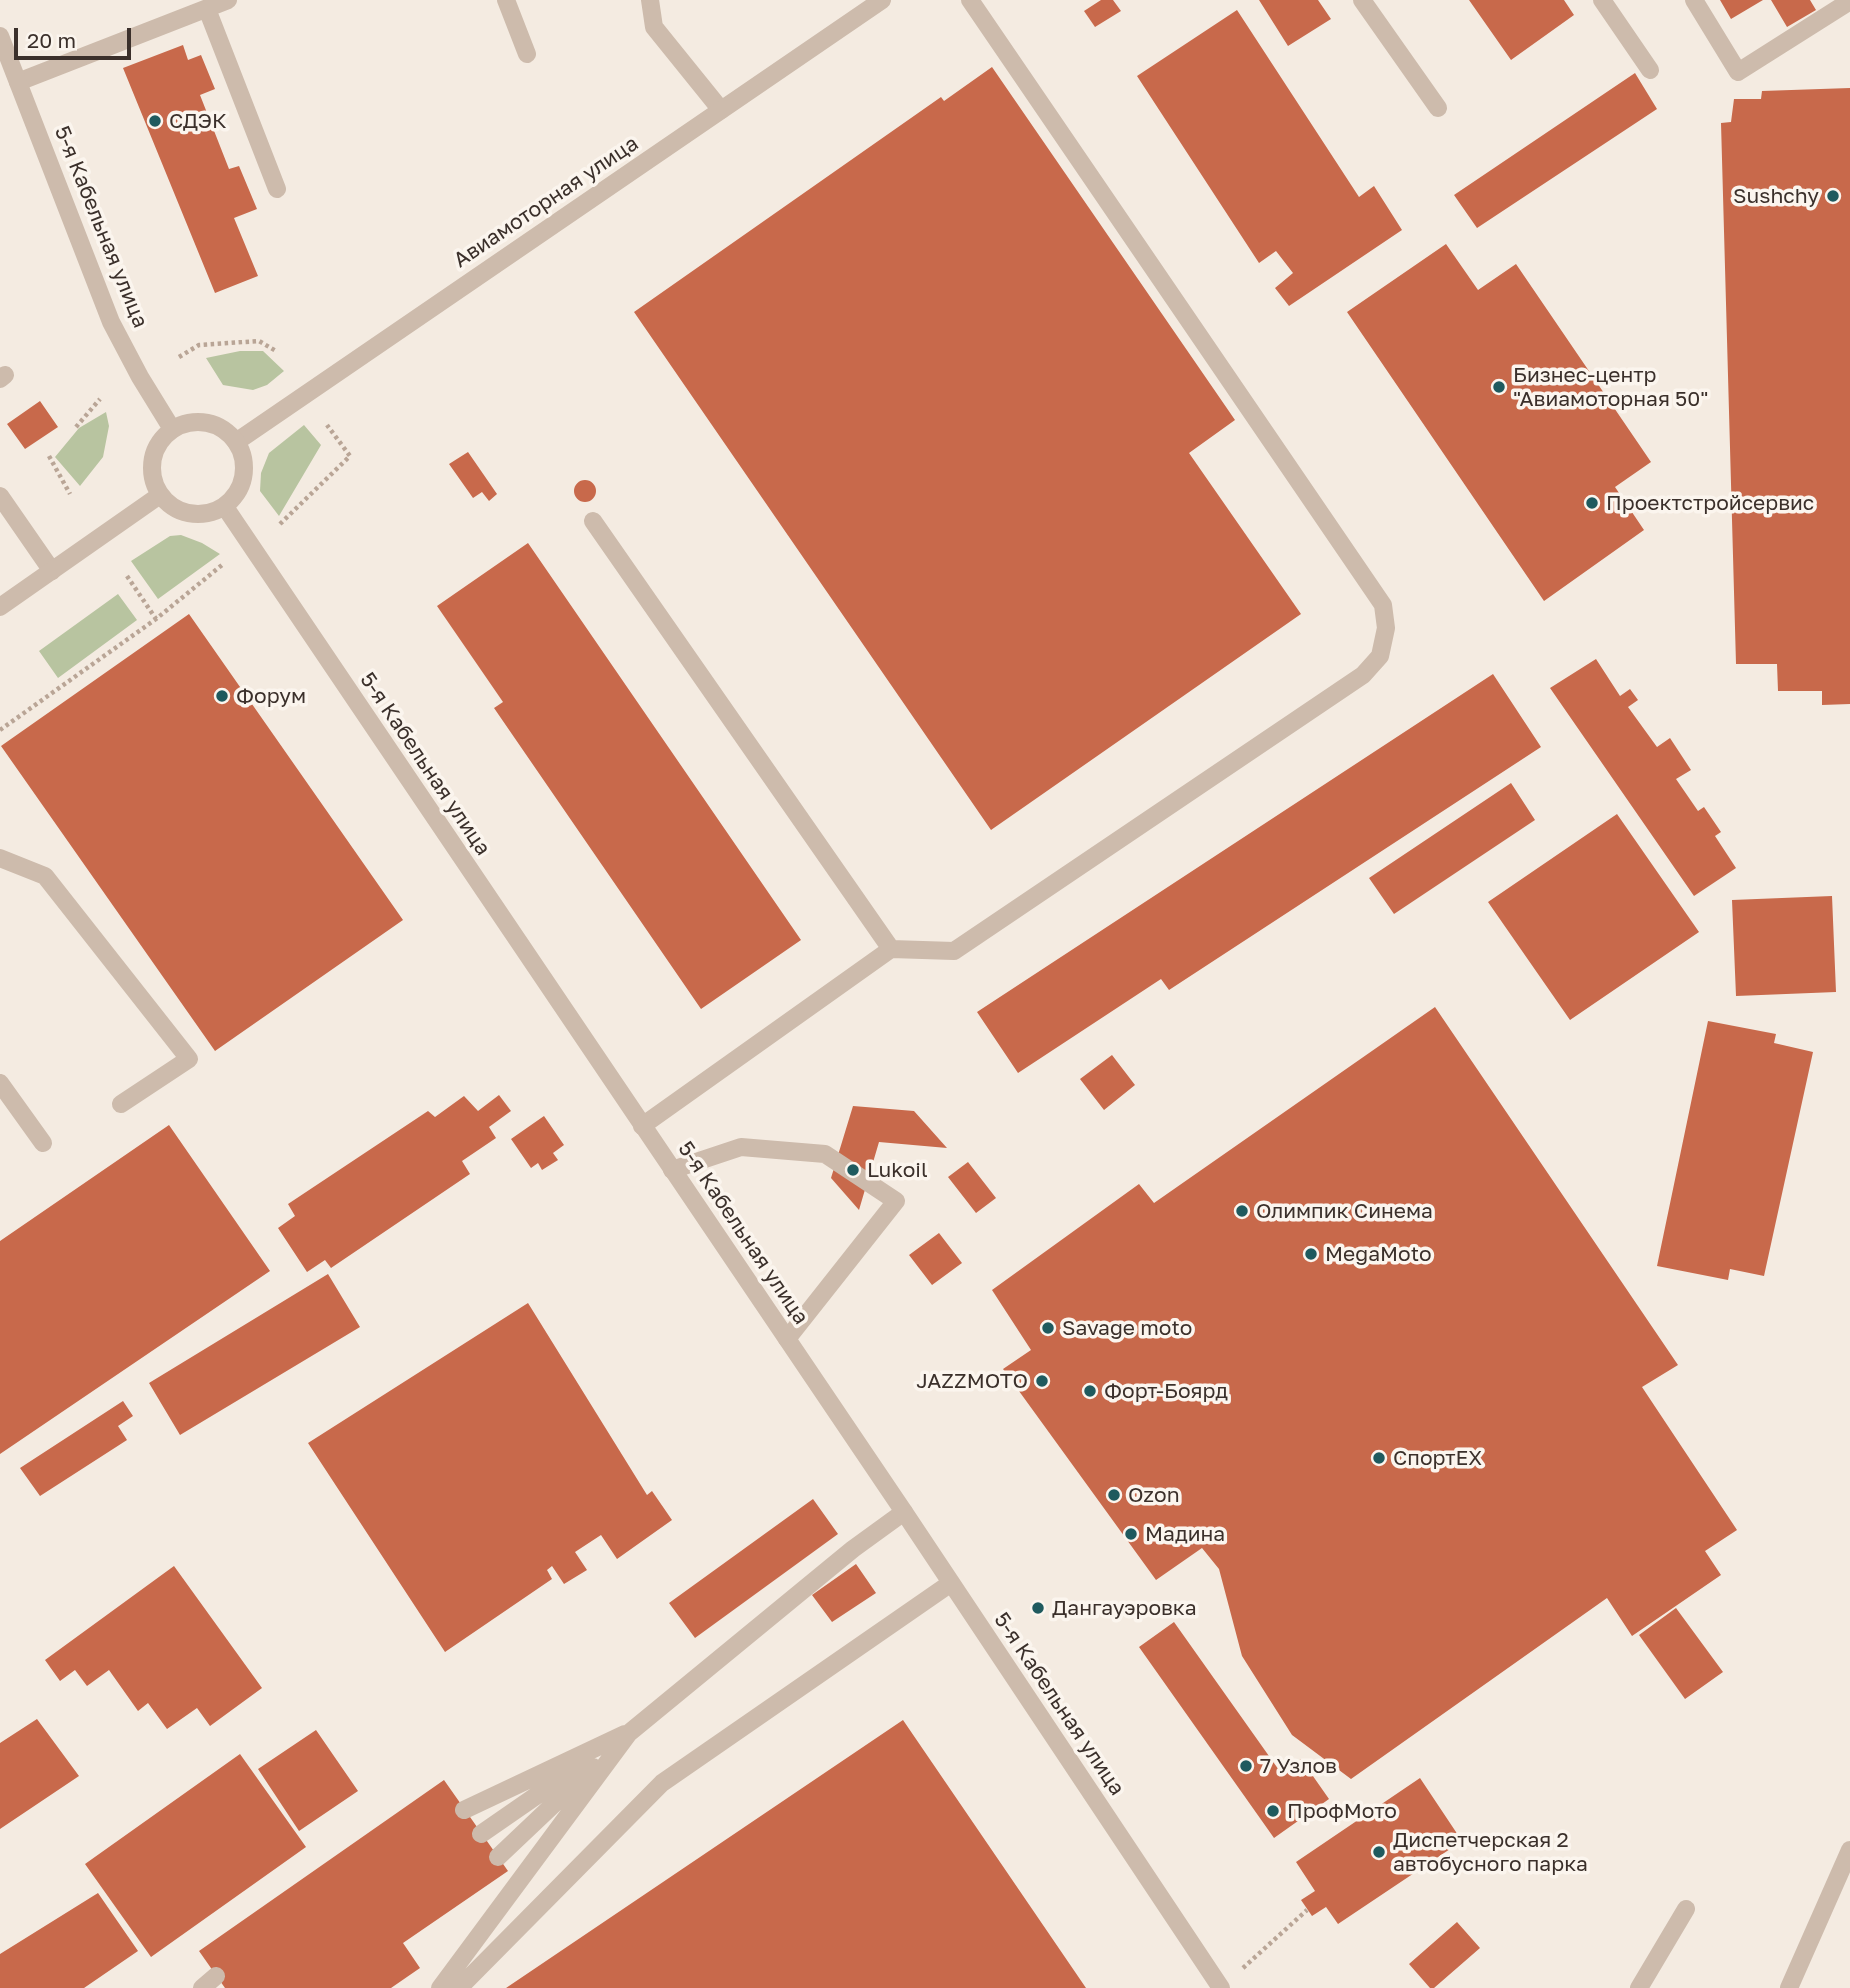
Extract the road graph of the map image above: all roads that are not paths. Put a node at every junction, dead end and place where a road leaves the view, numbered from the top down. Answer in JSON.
{"nodes":[{"id":1,"x":228,"y":0,"type":"edge"},
{"id":2,"x":506,"y":0,"type":"edge"},
{"id":3,"x":650,"y":0,"type":"edge"},
{"id":4,"x":881,"y":0,"type":"edge"},
{"id":5,"x":970,"y":0,"type":"edge"},
{"id":6,"x":1362,"y":0,"type":"edge"},
{"id":7,"x":1602,"y":0,"type":"edge"},
{"id":8,"x":1694,"y":0,"type":"edge"},
{"id":9,"x":1850,"y":1,"type":"edge"},
{"id":10,"x":186,"y":8,"type":"edge"},
{"id":11,"x":207,"y":9,"type":"junction"},
{"id":12,"x":0,"y":36,"type":"edge"},
{"id":13,"x":527,"y":54,"type":"dead end"},
{"id":14,"x":1650,"y":70,"type":"dead end"},
{"id":15,"x":18,"y":82,"type":"junction"},
{"id":16,"x":1438,"y":108,"type":"dead end"},
{"id":17,"x":721,"y":110,"type":"junction"},
{"id":18,"x":277,"y":189,"type":"dead end"},
{"id":19,"x":172,"y":429,"type":"junction"},
{"id":20,"x":236,"y":442,"type":"junction"},
{"id":21,"x":160,"y":495,"type":"junction"},
{"id":22,"x":0,"y":496,"type":"edge"},
{"id":23,"x":225,"y":507,"type":"junction"},
{"id":24,"x":593,"y":521,"type":"dead end"},
{"id":25,"x":52,"y":571,"type":"junction"},
{"id":26,"x":0,"y":607,"type":"edge"},
{"id":27,"x":0,"y":858,"type":"edge"},
{"id":28,"x":891,"y":949,"type":"junction"},
{"id":29,"x":0,"y":1083,"type":"edge"},
{"id":30,"x":121,"y":1104,"type":"dead end"},
{"id":31,"x":642,"y":1126,"type":"junction"},
{"id":32,"x":43,"y":1143,"type":"dead end"},
{"id":33,"x":672,"y":1170,"type":"junction"},
{"id":34,"x":787,"y":1339,"type":"junction"},
{"id":35,"x":904,"y":1511,"type":"junction"},
{"id":36,"x":951,"y":1583,"type":"junction"},
{"id":37,"x":629,"y":1733,"type":"junction"},
{"id":38,"x":464,"y":1810,"type":"dead end"},
{"id":39,"x":481,"y":1833,"type":"dead end"},
{"id":40,"x":1850,"y":1850,"type":"edge"},
{"id":41,"x":498,"y":1857,"type":"dead end"},
{"id":42,"x":1686,"y":1909,"type":"dead end"},
{"id":43,"x":216,"y":1976,"type":"dead end"},
{"id":44,"x":202,"y":1988,"type":"edge"},
{"id":45,"x":440,"y":1988,"type":"edge"},
{"id":46,"x":459,"y":1988,"type":"edge"},
{"id":47,"x":1221,"y":1988,"type":"edge"},
{"id":48,"x":1639,"y":1988,"type":"edge"},
{"id":49,"x":1789,"y":1988,"type":"edge"}],
"edges":[{"from":1,"to":11,"type":"street"},
{"from":2,"to":13,"type":"street"},
{"from":3,"to":17,"type":"street"},
{"from":4,"to":17,"type":"street","name":"Авиамоторная улица"},
{"from":5,"to":28,"type":"street"},
{"from":6,"to":16,"type":"street"},
{"from":7,"to":14,"type":"street"},
{"from":8,"to":9,"type":"street"},
{"from":10,"to":11,"type":"street"},
{"from":10,"to":15,"type":"street"},
{"from":11,"to":18,"type":"street"},
{"from":12,"to":15,"type":"street","name":"5-я Кабельная улица"},
{"from":15,"to":19,"type":"street","name":"5-я Кабельная улица"},
{"from":17,"to":20,"type":"street","name":"Авиамоторная улица"},
{"from":19,"to":20,"type":"street"},
{"from":19,"to":21,"type":"street"},
{"from":20,"to":23,"type":"street"},
{"from":21,"to":23,"type":"street"},
{"from":21,"to":25,"type":"street"},
{"from":22,"to":25,"type":"street"},
{"from":23,"to":31,"type":"street","name":"5-я Кабельная улица"},
{"from":24,"to":28,"type":"street"},
{"from":25,"to":26,"type":"street"},
{"from":27,"to":30,"type":"street"},
{"from":28,"to":31,"type":"street"},
{"from":29,"to":32,"type":"street"},
{"from":31,"to":33,"type":"street","name":"5-я Кабельная улица"},
{"from":33,"to":34,"type":"street","name":"5-я Кабельная улица"},
{"from":33,"to":34,"type":"street"},
{"from":34,"to":35,"type":"street","name":"5-я Кабельная улица"},
{"from":35,"to":36,"type":"street","name":"5-я Кабельная улица"},
{"from":35,"to":37,"type":"street"},
{"from":36,"to":46,"type":"street"},
{"from":36,"to":47,"type":"street","name":"5-я Кабельная улица"},
{"from":37,"to":38,"type":"street"},
{"from":37,"to":39,"type":"street"},
{"from":37,"to":41,"type":"street"},
{"from":37,"to":45,"type":"street"},
{"from":40,"to":49,"type":"street"},
{"from":42,"to":48,"type":"street"},
{"from":43,"to":44,"type":"street"}]}
